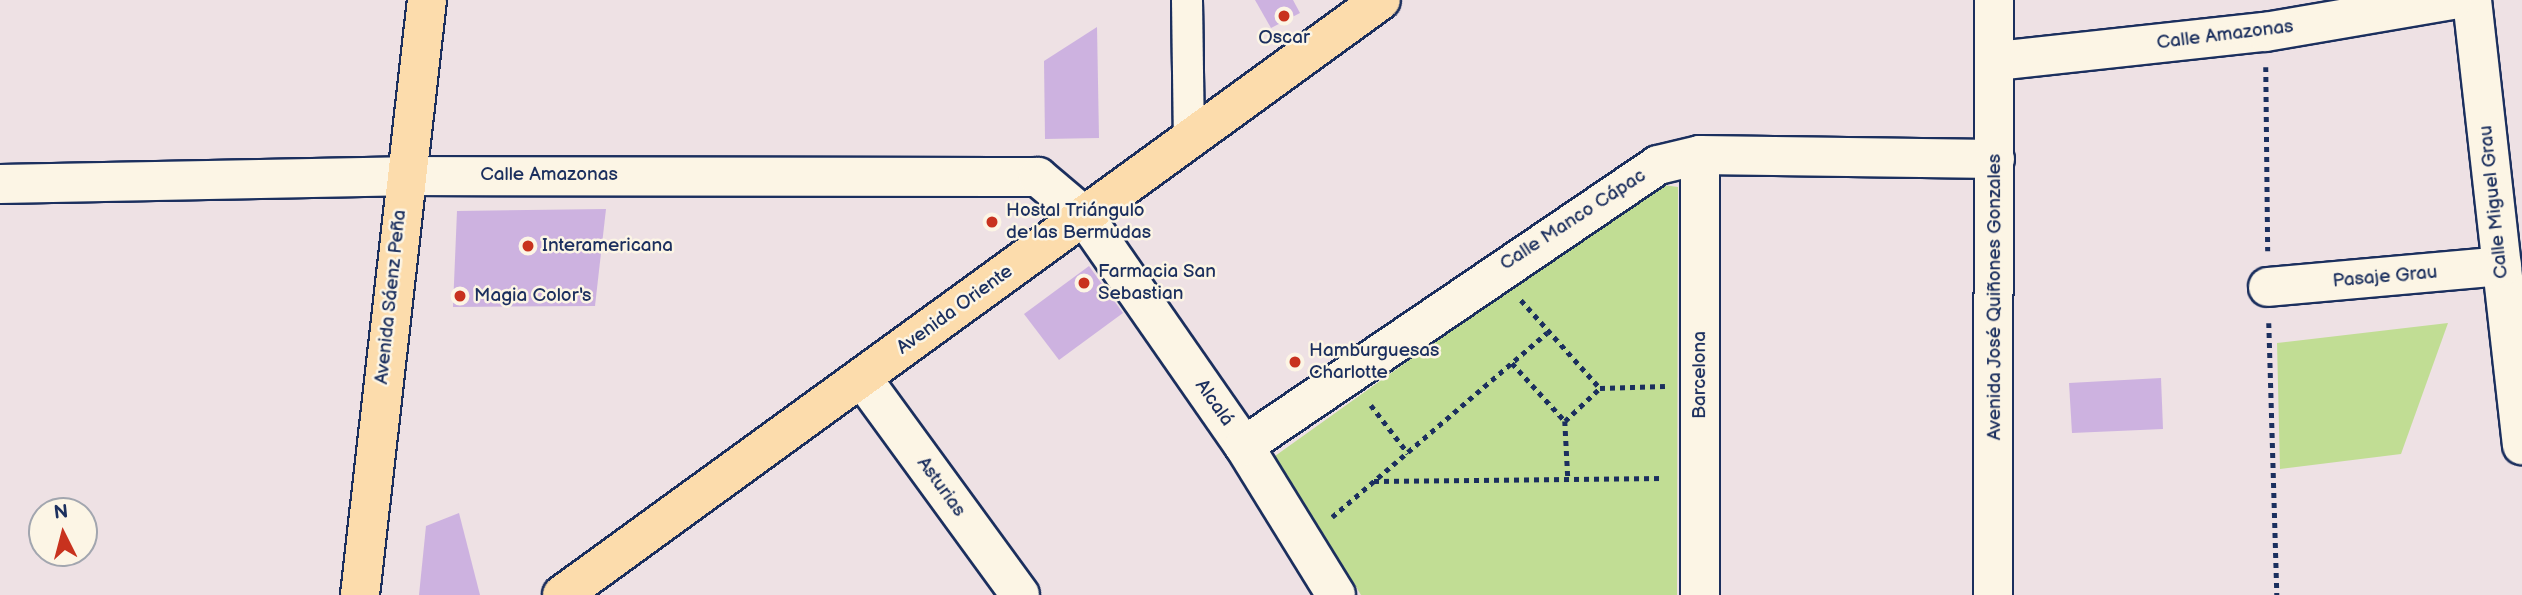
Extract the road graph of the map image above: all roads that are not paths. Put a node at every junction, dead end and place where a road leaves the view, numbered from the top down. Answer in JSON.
{"nodes":[{"id":1,"x":427,"y":0,"type":"edge"},
{"id":2,"x":1188,"y":0,"type":"edge"},
{"id":3,"x":1381,"y":0,"type":"edge"},
{"id":4,"x":1994,"y":0,"type":"edge"},
{"id":5,"x":2452,"y":0,"type":"edge"},
{"id":6,"x":2472,"y":0,"type":"edge"},
{"id":7,"x":1996,"y":61,"type":"junction"},
{"id":8,"x":1189,"y":139,"type":"junction"},
{"id":9,"x":1700,"y":155,"type":"junction"},
{"id":10,"x":1995,"y":159,"type":"junction"},
{"id":11,"x":403,"y":176,"type":"junction"},
{"id":12,"x":0,"y":184,"type":"edge"},
{"id":13,"x":1083,"y":216,"type":"junction"},
{"id":14,"x":2502,"y":266,"type":"junction"},
{"id":15,"x":2268,"y":287,"type":"dead end"},
{"id":16,"x":862,"y":378,"type":"junction"},
{"id":17,"x":2522,"y":445,"type":"edge"},
{"id":18,"x":1244,"y":446,"type":"junction"},
{"id":19,"x":360,"y":595,"type":"edge"},
{"id":20,"x":562,"y":595,"type":"edge"},
{"id":21,"x":1020,"y":595,"type":"edge"},
{"id":22,"x":1336,"y":595,"type":"edge"},
{"id":23,"x":1700,"y":595,"type":"edge"},
{"id":24,"x":1993,"y":595,"type":"edge"}],
"edges":[{"from":1,"to":11,"type":"main road","name":"Avenida Sáenz Peña"},
{"from":2,"to":8,"type":"street"},
{"from":3,"to":8,"type":"main road","name":"Avenida Oriente"},
{"from":4,"to":7,"type":"street","name":"Avenida José Quiñones Gonzales"},
{"from":5,"to":7,"type":"street","name":"Calle Amazonas"},
{"from":6,"to":14,"type":"street","name":"Calle Miguel Grau"},
{"from":7,"to":10,"type":"street","name":"Avenida José Quiñones Gonzales"},
{"from":8,"to":13,"type":"main road","name":"Avenida Oriente"},
{"from":9,"to":10,"type":"street","name":"Calle Manco Cápac"},
{"from":9,"to":18,"type":"street","name":"Calle Manco Cápac"},
{"from":9,"to":23,"type":"street","name":"Barcelona"},
{"from":10,"to":24,"type":"street","name":"Avenida José Quiñones Gonzales"},
{"from":11,"to":12,"type":"street","name":"Calle Amazonas"},
{"from":11,"to":13,"type":"street","name":"Calle Amazonas"},
{"from":11,"to":19,"type":"main road","name":"Avenida Sáenz Peña"},
{"from":13,"to":16,"type":"main road","name":"Avenida Oriente"},
{"from":13,"to":18,"type":"street","name":"Alcalá"},
{"from":14,"to":15,"type":"street","name":"Pasaje Grau"},
{"from":14,"to":17,"type":"street","name":"Calle Miguel Grau"},
{"from":16,"to":20,"type":"main road","name":"Avenida Oriente"},
{"from":16,"to":21,"type":"street","name":"Asturias"},
{"from":18,"to":22,"type":"street","name":"Alcalá"}]}
